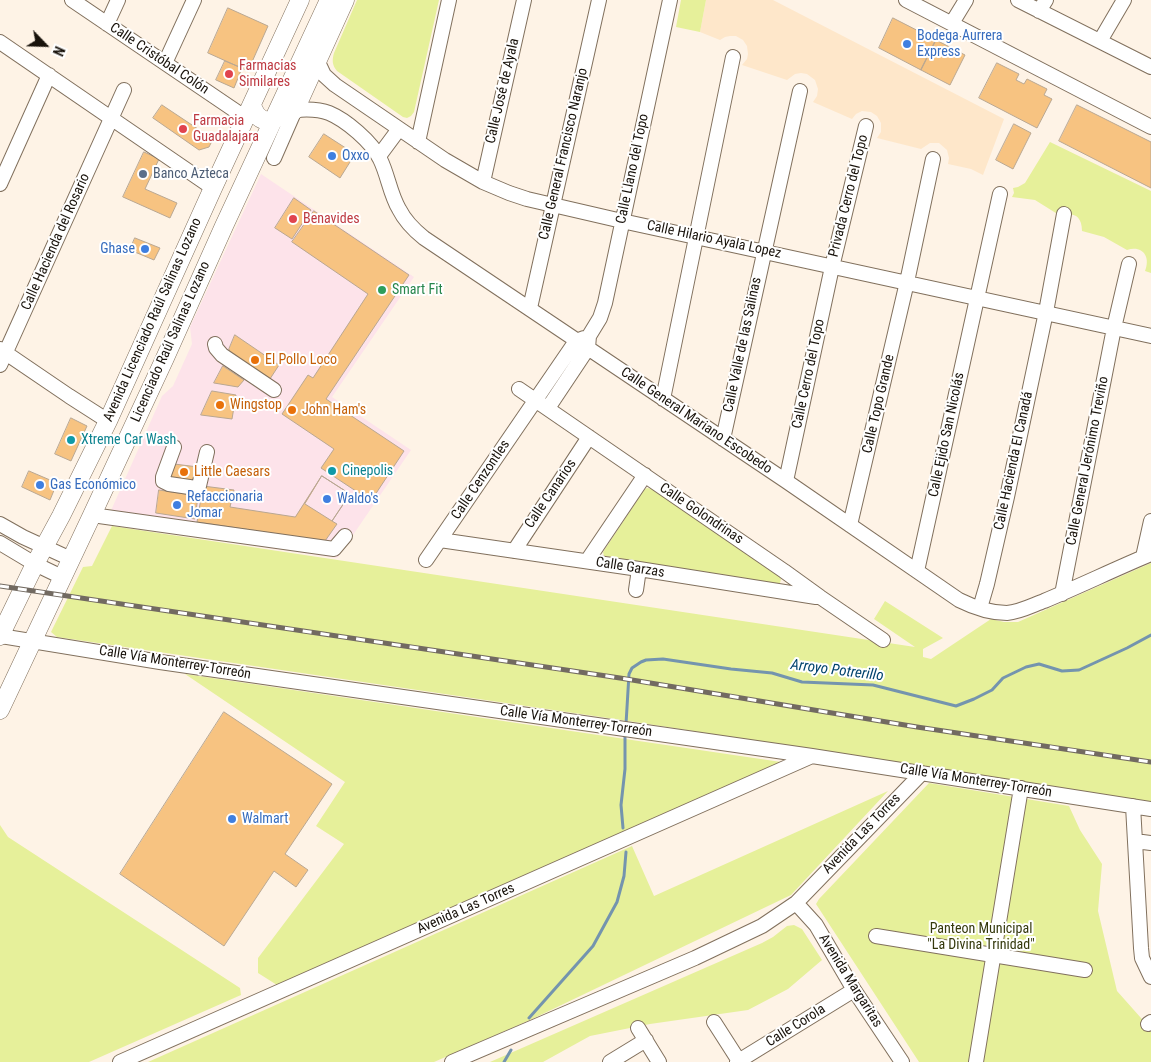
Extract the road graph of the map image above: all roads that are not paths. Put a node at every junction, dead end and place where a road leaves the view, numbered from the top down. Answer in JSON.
{"nodes":[{"id":1,"x":72,"y":0,"type":"edge"},
{"id":2,"x":118,"y":0,"type":"edge"},
{"id":3,"x":194,"y":0,"type":"edge"},
{"id":4,"x":300,"y":0,"type":"edge"},
{"id":5,"x":329,"y":0,"type":"edge"},
{"id":6,"x":345,"y":0,"type":"edge"},
{"id":7,"x":449,"y":0,"type":"edge"},
{"id":8,"x":524,"y":0,"type":"edge"},
{"id":9,"x":599,"y":0,"type":"edge"},
{"id":10,"x":670,"y":0,"type":"edge"},
{"id":11,"x":906,"y":0,"type":"edge"},
{"id":12,"x":966,"y":0,"type":"edge"},
{"id":13,"x":1018,"y":0,"type":"edge"},
{"id":14,"x":1124,"y":0,"type":"edge"},
{"id":15,"x":1043,"y":6,"type":"edge"},
{"id":16,"x":952,"y":23,"type":"junction"},
{"id":17,"x":107,"y":24,"type":"junction"},
{"id":18,"x":0,"y":42,"type":"edge"},
{"id":19,"x":1100,"y":42,"type":"junction"},
{"id":20,"x":733,"y":57,"type":"dead end"},
{"id":21,"x":317,"y":60,"type":"junction"},
{"id":22,"x":165,"y":62,"type":"junction"},
{"id":23,"x":1151,"y":67,"type":"edge"},
{"id":24,"x":49,"y":76,"type":"junction"},
{"id":25,"x":124,"y":90,"type":"dead end"},
{"id":26,"x":800,"y":91,"type":"dead end"},
{"id":27,"x":295,"y":110,"type":"junction"},
{"id":28,"x":249,"y":111,"type":"junction"},
{"id":29,"x":112,"y":118,"type":"junction"},
{"id":30,"x":274,"y":120,"type":"junction"},
{"id":31,"x":866,"y":126,"type":"dead end"},
{"id":32,"x":1151,"y":127,"type":"edge"},
{"id":33,"x":399,"y":129,"type":"junction"},
{"id":34,"x":418,"y":142,"type":"junction"},
{"id":35,"x":379,"y":156,"type":"junction"},
{"id":36,"x":274,"y":158,"type":"dead end"},
{"id":37,"x":933,"y":159,"type":"dead end"},
{"id":38,"x":483,"y":182,"type":"junction"},
{"id":39,"x":0,"y":184,"type":"edge"},
{"id":40,"x":212,"y":188,"type":"junction"},
{"id":41,"x":1000,"y":194,"type":"dead end"},
{"id":42,"x":553,"y":205,"type":"junction"},
{"id":43,"x":1064,"y":214,"type":"dead end"},
{"id":44,"x":622,"y":220,"type":"junction"},
{"id":45,"x":224,"y":226,"type":"junction"},
{"id":46,"x":696,"y":236,"type":"junction"},
{"id":47,"x":764,"y":251,"type":"junction"},
{"id":48,"x":1128,"y":264,"type":"dead end"},
{"id":49,"x":832,"y":267,"type":"junction"},
{"id":50,"x":907,"y":282,"type":"junction"},
{"id":51,"x":977,"y":298,"type":"junction"},
{"id":52,"x":530,"y":308,"type":"junction"},
{"id":53,"x":1046,"y":312,"type":"junction"},
{"id":54,"x":1114,"y":328,"type":"junction"},
{"id":55,"x":1151,"y":336,"type":"edge"},
{"id":56,"x":584,"y":342,"type":"junction"},
{"id":57,"x":215,"y":344,"type":"dead end"},
{"id":58,"x":2,"y":356,"type":"edge"},
{"id":59,"x":519,"y":389,"type":"dead end"},
{"id":60,"x":274,"y":390,"type":"dead end"},
{"id":61,"x":663,"y":399,"type":"junction"},
{"id":62,"x":535,"y":400,"type":"junction"},
{"id":63,"x":548,"y":408,"type":"junction"},
{"id":64,"x":108,"y":421,"type":"junction"},
{"id":65,"x":589,"y":437,"type":"junction"},
{"id":66,"x":723,"y":439,"type":"junction"},
{"id":67,"x":174,"y":448,"type":"dead end"},
{"id":68,"x":207,"y":452,"type":"dead end"},
{"id":69,"x":645,"y":475,"type":"junction"},
{"id":70,"x":786,"y":481,"type":"junction"},
{"id":71,"x":92,"y":515,"type":"junction"},
{"id":72,"x":1151,"y":521,"type":"edge"},
{"id":73,"x":0,"y":524,"type":"edge"},
{"id":74,"x":850,"y":525,"type":"junction"},
{"id":75,"x":345,"y":536,"type":"dead end"},
{"id":76,"x":440,"y":540,"type":"junction"},
{"id":77,"x":2,"y":546,"type":"edge"},
{"id":78,"x":45,"y":547,"type":"junction"},
{"id":79,"x":514,"y":551,"type":"junction"},
{"id":80,"x":1147,"y":556,"type":"edge"},
{"id":81,"x":71,"y":559,"type":"junction"},
{"id":82,"x":426,"y":560,"type":"dead end"},
{"id":83,"x":587,"y":561,"type":"junction"},
{"id":84,"x":35,"y":564,"type":"junction"},
{"id":85,"x":639,"y":569,"type":"junction"},
{"id":86,"x":917,"y":571,"type":"junction"},
{"id":87,"x":62,"y":577,"type":"junction"},
{"id":88,"x":636,"y":590,"type":"dead end"},
{"id":89,"x":1062,"y":594,"type":"junction"},
{"id":90,"x":820,"y":597,"type":"junction"},
{"id":91,"x":980,"y":608,"type":"junction"},
{"id":92,"x":0,"y":636,"type":"edge"},
{"id":93,"x":32,"y":640,"type":"junction"},
{"id":94,"x":884,"y":640,"type":"dead end"},
{"id":95,"x":0,"y":710,"type":"edge"},
{"id":96,"x":812,"y":756,"type":"junction"},
{"id":97,"x":922,"y":773,"type":"junction"},
{"id":98,"x":1021,"y":788,"type":"junction"},
{"id":99,"x":1134,"y":806,"type":"junction"},
{"id":100,"x":1151,"y":809,"type":"edge"},
{"id":101,"x":1135,"y":841,"type":"junction"},
{"id":102,"x":1151,"y":843,"type":"edge"},
{"id":103,"x":796,"y":903,"type":"junction"},
{"id":104,"x":1145,"y":914,"type":"edge"},
{"id":105,"x":876,"y":936,"type":"dead end"},
{"id":106,"x":994,"y":955,"type":"junction"},
{"id":107,"x":1085,"y":970,"type":"dead end"},
{"id":108,"x":1151,"y":977,"type":"edge"},
{"id":109,"x":854,"y":990,"type":"junction"},
{"id":110,"x":714,"y":1022,"type":"dead end"},
{"id":111,"x":738,"y":1061,"type":"edge"},
{"id":112,"x":120,"y":1062,"type":"edge"},
{"id":113,"x":452,"y":1062,"type":"edge"},
{"id":114,"x":610,"y":1062,"type":"edge"},
{"id":115,"x":659,"y":1062,"type":"edge"},
{"id":116,"x":902,"y":1062,"type":"edge"},
{"id":117,"x":976,"y":1062,"type":"edge"}],
"edges":[{"from":1,"to":17,"type":"street","name":"Calle Cristóbal Colón"},
{"from":2,"to":17,"type":"street"},
{"from":3,"to":22,"type":"street"},
{"from":4,"to":28,"type":"main road","name":"Avenida Licenciado Raúl Salinas Lozano"},
{"from":5,"to":30,"type":"main road","name":"Licenciado Raúl Salinas Lozano"},
{"from":6,"to":21,"type":"main road"},
{"from":7,"to":34,"type":"street"},
{"from":8,"to":38,"type":"street","name":"Calle José de Ayala"},
{"from":9,"to":42,"type":"street","name":"Calle General Francisco Naranjo"},
{"from":10,"to":44,"type":"street","name":"Calle Llano del Topo"},
{"from":11,"to":16,"type":"street"},
{"from":12,"to":16,"type":"street"},
{"from":13,"to":15,"type":"street"},
{"from":14,"to":19,"type":"street"},
{"from":15,"to":19,"type":"street"},
{"from":16,"to":32,"type":"street"},
{"from":17,"to":22,"type":"street","name":"Calle Cristóbal Colón"},
{"from":18,"to":24,"type":"street"},
{"from":19,"to":23,"type":"street"},
{"from":20,"to":46,"type":"street"},
{"from":21,"to":27,"type":"main road"},
{"from":21,"to":33,"type":"street","name":"Calle Hilario Ayala Lopez"},
{"from":22,"to":28,"type":"street","name":"Calle Cristóbal Colón"},
{"from":24,"to":29,"type":"street"},
{"from":24,"to":39,"type":"street"},
{"from":25,"to":29,"type":"street","name":"Calle Hacienda del Rosario"},
{"from":26,"to":47,"type":"street","name":"Calle Valle de las Salinas"},
{"from":27,"to":30,"type":"main road"},
{"from":27,"to":35,"type":"street","name":"Calle General Mariano Escobedo"},
{"from":27,"to":36,"type":"street"},
{"from":28,"to":30,"type":"main road"},
{"from":28,"to":40,"type":"main road","name":"Avenida Licenciado Raúl Salinas Lozano"},
{"from":28,"to":45,"type":"main road"},
{"from":29,"to":40,"type":"street"},
{"from":29,"to":58,"type":"street","name":"Calle Hacienda del Rosario"},
{"from":30,"to":45,"type":"main road","name":"Licenciado Raúl Salinas Lozano"},
{"from":31,"to":49,"type":"street","name":"Privada Cerro del Topo"},
{"from":33,"to":34,"type":"street","name":"Calle Hilario Ayala Lopez"},
{"from":33,"to":35,"type":"street"},
{"from":34,"to":38,"type":"street","name":"Calle Hilario Ayala Lopez"},
{"from":35,"to":52,"type":"street","name":"Calle General Mariano Escobedo"},
{"from":37,"to":50,"type":"street","name":"Calle Topo Grande"},
{"from":38,"to":42,"type":"street","name":"Calle Hilario Ayala Lopez"},
{"from":40,"to":64,"type":"main road","name":"Avenida Licenciado Raúl Salinas Lozano"},
{"from":41,"to":51,"type":"street","name":"Calle Ejido San Nicolás"},
{"from":42,"to":44,"type":"street","name":"Calle Hilario Ayala Lopez"},
{"from":42,"to":52,"type":"street","name":"Calle General Francisco Naranjo"},
{"from":43,"to":53,"type":"street","name":"Calle Hacienda El Canadá"},
{"from":44,"to":46,"type":"street","name":"Calle Hilario Ayala Lopez"},
{"from":44,"to":56,"type":"street","name":"Calle Llano del Topo"},
{"from":45,"to":71,"type":"main road","name":"Licenciado Raúl Salinas Lozano"},
{"from":46,"to":47,"type":"street","name":"Calle Hilario Ayala Lopez"},
{"from":46,"to":61,"type":"street"},
{"from":47,"to":49,"type":"street","name":"Calle Hilario Ayala Lopez"},
{"from":47,"to":66,"type":"street","name":"Calle Valle de las Salinas"},
{"from":48,"to":54,"type":"street","name":"Calle General Jerónimo Treviño"},
{"from":49,"to":50,"type":"street","name":"Calle Hilario Ayala Lopez"},
{"from":49,"to":70,"type":"street","name":"Calle Cerro del Topo"},
{"from":50,"to":51,"type":"street","name":"Calle Hilario Ayala Lopez"},
{"from":50,"to":74,"type":"street","name":"Calle Topo Grande"},
{"from":51,"to":53,"type":"street","name":"Calle Hilario Ayala Lopez"},
{"from":51,"to":86,"type":"street","name":"Calle Ejido San Nicolás"},
{"from":52,"to":56,"type":"street","name":"Calle General Mariano Escobedo"},
{"from":53,"to":54,"type":"street","name":"Calle Hilario Ayala Lopez"},
{"from":53,"to":91,"type":"street","name":"Calle Hacienda El Canadá"},
{"from":54,"to":55,"type":"street","name":"Calle Hilario Ayala Lopez"},
{"from":54,"to":89,"type":"street","name":"Calle General Jerónimo Treviño"},
{"from":56,"to":61,"type":"street","name":"Calle General Mariano Escobedo"},
{"from":56,"to":62,"type":"street","name":"Calle Cenzontles"},
{"from":56,"to":63,"type":"street"},
{"from":57,"to":60,"type":"street"},
{"from":58,"to":64,"type":"street"},
{"from":59,"to":62,"type":"street","name":"Calle Golondrinas"},
{"from":61,"to":66,"type":"street","name":"Calle General Mariano Escobedo"},
{"from":62,"to":63,"type":"street","name":"Calle Golondrinas"},
{"from":62,"to":76,"type":"street","name":"Calle Cenzontles"},
{"from":63,"to":65,"type":"street","name":"Calle Golondrinas"},
{"from":64,"to":78,"type":"main road","name":"Avenida Licenciado Raúl Salinas Lozano"},
{"from":65,"to":69,"type":"street","name":"Calle Golondrinas"},
{"from":65,"to":79,"type":"street","name":"Calle Canarios"},
{"from":66,"to":70,"type":"street","name":"Calle General Mariano Escobedo"},
{"from":67,"to":68,"type":"street"},
{"from":69,"to":83,"type":"street"},
{"from":69,"to":90,"type":"street","name":"Calle Golondrinas"},
{"from":70,"to":74,"type":"street","name":"Calle General Mariano Escobedo"},
{"from":71,"to":75,"type":"street"},
{"from":71,"to":81,"type":"main road","name":"Licenciado Raúl Salinas Lozano"},
{"from":72,"to":80,"type":"street"},
{"from":73,"to":78,"type":"street"},
{"from":74,"to":86,"type":"street","name":"Calle General Mariano Escobedo"},
{"from":76,"to":79,"type":"street","name":"Calle Garzas"},
{"from":76,"to":82,"type":"street","name":"Calle Cenzontles"},
{"from":77,"to":84,"type":"street"},
{"from":78,"to":81,"type":"street"},
{"from":78,"to":84,"type":"main road","name":"Avenida Licenciado Raúl Salinas Lozano"},
{"from":79,"to":83,"type":"street","name":"Calle Garzas"},
{"from":80,"to":89,"type":"street","name":"Calle General Mariano Escobedo"},
{"from":81,"to":87,"type":"main road","name":"Licenciado Raúl Salinas Lozano"},
{"from":83,"to":85,"type":"street","name":"Calle Garzas"},
{"from":84,"to":87,"type":"street"},
{"from":84,"to":92,"type":"main road","name":"Avenida Licenciado Raúl Salinas Lozano"},
{"from":85,"to":88,"type":"street"},
{"from":85,"to":90,"type":"street","name":"Calle Garzas"},
{"from":86,"to":91,"type":"street","name":"Calle General Mariano Escobedo"},
{"from":87,"to":93,"type":"main road","name":"Licenciado Raúl Salinas Lozano"},
{"from":89,"to":91,"type":"street","name":"Calle General Mariano Escobedo"},
{"from":90,"to":94,"type":"street","name":"Calle Golondrinas"},
{"from":92,"to":93,"type":"street","name":"Calle Vía Monterrey-Torreón"},
{"from":93,"to":95,"type":"main road","name":"Licenciado Raúl Salinas Lozano"},
{"from":93,"to":96,"type":"street","name":"Calle Vía Monterrey-Torreón"},
{"from":96,"to":97,"type":"street","name":"Calle Vía Monterrey-Torreón"},
{"from":96,"to":112,"type":"street","name":"Avenida Las Torres"},
{"from":97,"to":98,"type":"street","name":"Calle Vía Monterrey-Torreón"},
{"from":97,"to":103,"type":"street","name":"Avenida Las Torres"},
{"from":98,"to":99,"type":"street","name":"Calle Vía Monterrey-Torreón"},
{"from":98,"to":106,"type":"street"},
{"from":99,"to":100,"type":"street","name":"Calle Vía Monterrey-Torreón"},
{"from":99,"to":101,"type":"street"},
{"from":101,"to":102,"type":"street"},
{"from":101,"to":104,"type":"street"},
{"from":103,"to":109,"type":"street","name":"Avenida Margaritas"},
{"from":103,"to":113,"type":"street","name":"Avenida Las Torres"},
{"from":104,"to":108,"type":"street"},
{"from":105,"to":106,"type":"street"},
{"from":106,"to":107,"type":"street"},
{"from":106,"to":117,"type":"street"},
{"from":109,"to":111,"type":"street","name":"Calle Corola"},
{"from":109,"to":116,"type":"street","name":"Avenida Margaritas"},
{"from":110,"to":111,"type":"street"},
{"from":114,"to":115,"type":"street"}]}
